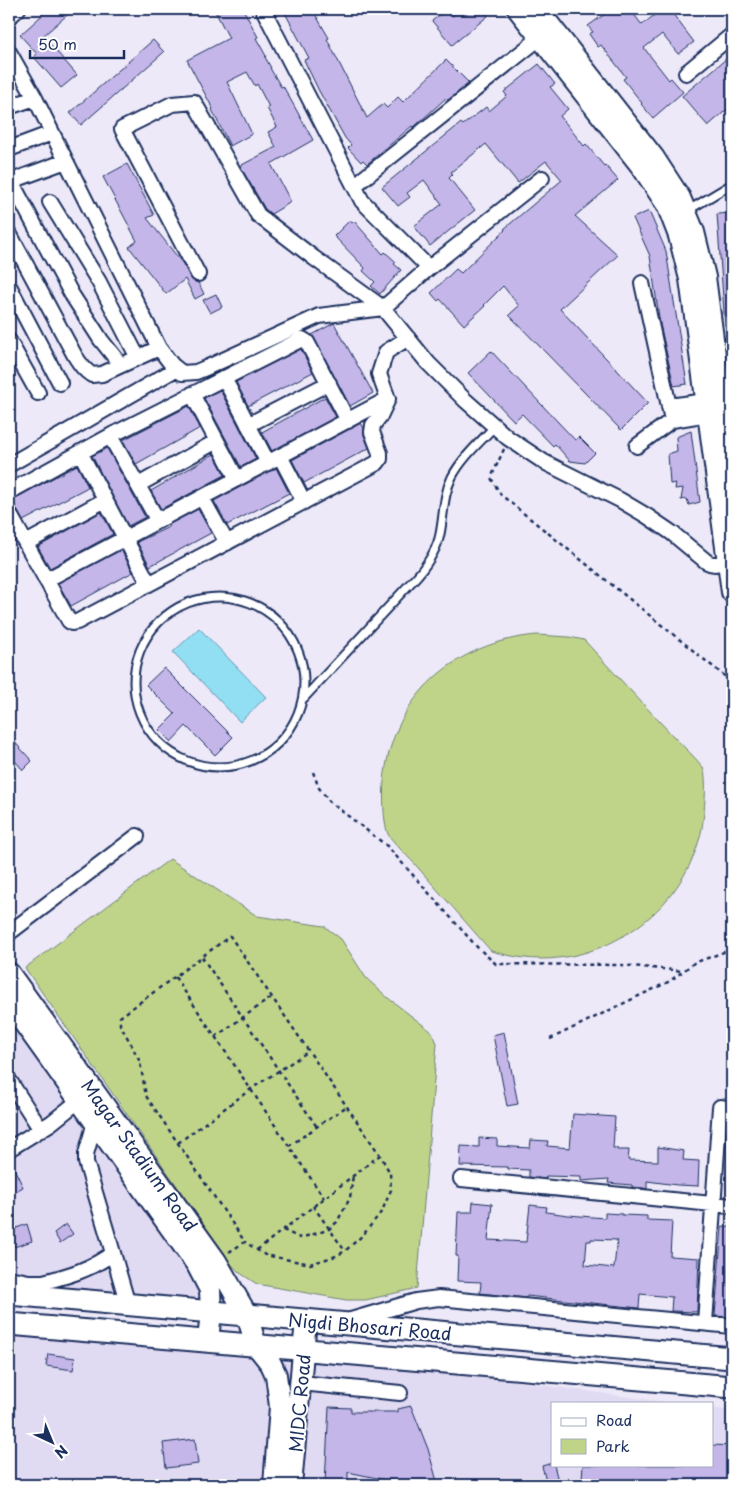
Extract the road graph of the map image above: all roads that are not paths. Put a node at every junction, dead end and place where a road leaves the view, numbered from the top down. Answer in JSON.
{"nodes":[{"id":1,"x":18,"y":9,"type":"edge"},
{"id":2,"x":263,"y":9,"type":"edge"},
{"id":3,"x":518,"y":9,"type":"edge"},
{"id":4,"x":537,"y":9,"type":"edge"},
{"id":5,"x":9,"y":17,"type":"edge"},
{"id":6,"x":546,"y":33,"type":"junction"},
{"id":7,"x":732,"y":35,"type":"edge"},
{"id":8,"x":9,"y":52,"type":"edge"},
{"id":9,"x":686,"y":73,"type":"dead end"},
{"id":10,"x":34,"y":98,"type":"junction"},
{"id":11,"x":9,"y":107,"type":"edge"},
{"id":12,"x":52,"y":133,"type":"junction"},
{"id":13,"x":9,"y":149,"type":"edge"},
{"id":14,"x":66,"y":161,"type":"junction"},
{"id":15,"x":542,"y":178,"type":"dead end"},
{"id":16,"x":10,"y":182,"type":"edge"},
{"id":17,"x":732,"y":184,"type":"edge"},
{"id":18,"x":354,"y":186,"type":"junction"},
{"id":19,"x":50,"y":202,"type":"dead end"},
{"id":20,"x":679,"y":215,"type":"junction"},
{"id":21,"x":9,"y":233,"type":"edge"},
{"id":22,"x":429,"y":268,"type":"junction"},
{"id":23,"x":198,"y":274,"type":"dead end"},
{"id":24,"x":642,"y":283,"type":"dead end"},
{"id":25,"x":9,"y":286,"type":"edge"},
{"id":26,"x":383,"y":308,"type":"junction"},
{"id":27,"x":408,"y":338,"type":"junction"},
{"id":28,"x":732,"y":339,"type":"edge"},
{"id":29,"x":9,"y":341,"type":"edge"},
{"id":30,"x":159,"y":348,"type":"junction"},
{"id":31,"x":732,"y":357,"type":"edge"},
{"id":32,"x":138,"y":358,"type":"junction"},
{"id":33,"x":121,"y":365,"type":"junction"},
{"id":34,"x":176,"y":369,"type":"junction"},
{"id":35,"x":224,"y":378,"type":"junction"},
{"id":36,"x":60,"y":383,"type":"dead end"},
{"id":37,"x":328,"y":383,"type":"junction"},
{"id":38,"x":38,"y":393,"type":"dead end"},
{"id":39,"x":192,"y":394,"type":"junction"},
{"id":40,"x":388,"y":399,"type":"junction"},
{"id":41,"x":669,"y":406,"type":"junction"},
{"id":42,"x":716,"y":413,"type":"edge"},
{"id":43,"x":348,"y":420,"type":"junction"},
{"id":44,"x":672,"y":420,"type":"junction"},
{"id":45,"x":248,"y":425,"type":"junction"},
{"id":46,"x":494,"y":427,"type":"junction"},
{"id":47,"x":110,"y":436,"type":"junction"},
{"id":48,"x":217,"y":442,"type":"junction"},
{"id":49,"x":637,"y":446,"type":"dead end"},
{"id":50,"x":80,"y":452,"type":"junction"},
{"id":51,"x":274,"y":460,"type":"junction"},
{"id":52,"x":9,"y":465,"type":"edge"},
{"id":53,"x":237,"y":479,"type":"junction"},
{"id":54,"x":138,"y":485,"type":"junction"},
{"id":55,"x":732,"y":485,"type":"edge"},
{"id":56,"x":9,"y":492,"type":"edge"},
{"id":57,"x":202,"y":498,"type":"junction"},
{"id":58,"x":105,"y":500,"type":"junction"},
{"id":59,"x":304,"y":502,"type":"junction"},
{"id":60,"x":9,"y":513,"type":"edge"},
{"id":61,"x":158,"y":521,"type":"junction"},
{"id":62,"x":124,"y":538,"type":"junction"},
{"id":63,"x":227,"y":542,"type":"junction"},
{"id":64,"x":26,"y":543,"type":"junction"},
{"id":65,"x":730,"y":557,"type":"edge"},
{"id":66,"x":46,"y":580,"type":"junction"},
{"id":67,"x":149,"y":584,"type":"junction"},
{"id":68,"x":732,"y":592,"type":"edge"},
{"id":69,"x":303,"y":699,"type":"junction"},
{"id":70,"x":137,"y":836,"type":"dead end"},
{"id":71,"x":9,"y":933,"type":"edge"},
{"id":72,"x":9,"y":973,"type":"edge"},
{"id":73,"x":9,"y":1002,"type":"edge"},
{"id":74,"x":9,"y":1080,"type":"edge"},
{"id":75,"x":86,"y":1095,"type":"junction"},
{"id":76,"x":732,"y":1108,"type":"edge"},
{"id":77,"x":95,"y":1122,"type":"junction"},
{"id":78,"x":41,"y":1130,"type":"junction"},
{"id":79,"x":9,"y":1149,"type":"edge"},
{"id":80,"x":461,"y":1179,"type":"dead end"},
{"id":81,"x":713,"y":1204,"type":"junction"},
{"id":82,"x":732,"y":1206,"type":"edge"},
{"id":83,"x":113,"y":1253,"type":"junction"},
{"id":84,"x":9,"y":1278,"type":"edge"},
{"id":85,"x":38,"y":1289,"type":"junction"},
{"id":86,"x":9,"y":1294,"type":"edge"},
{"id":87,"x":128,"y":1304,"type":"junction"},
{"id":88,"x":211,"y":1312,"type":"junction"},
{"id":89,"x":247,"y":1315,"type":"junction"},
{"id":90,"x":306,"y":1320,"type":"junction"},
{"id":91,"x":341,"y":1323,"type":"junction"},
{"id":92,"x":705,"y":1323,"type":"junction"},
{"id":93,"x":9,"y":1324,"type":"edge"},
{"id":94,"x":732,"y":1326,"type":"edge"},
{"id":95,"x":208,"y":1341,"type":"junction"},
{"id":96,"x":256,"y":1345,"type":"junction"},
{"id":97,"x":303,"y":1350,"type":"junction"},
{"id":98,"x":732,"y":1358,"type":"edge"},
{"id":99,"x":301,"y":1383,"type":"junction"},
{"id":100,"x":732,"y":1387,"type":"edge"},
{"id":101,"x":400,"y":1394,"type":"dead end"},
{"id":102,"x":274,"y":1485,"type":"edge"},
{"id":103,"x":292,"y":1485,"type":"edge"}],
"edges":[{"from":1,"to":5,"type":"street"},
{"from":2,"to":18,"type":"street"},
{"from":3,"to":6,"type":"street"},
{"from":4,"to":6,"type":"street"},
{"from":6,"to":18,"type":"street"},
{"from":6,"to":20,"type":"street"},
{"from":7,"to":9,"type":"street"},
{"from":8,"to":10,"type":"street"},
{"from":10,"to":11,"type":"street"},
{"from":10,"to":12,"type":"street"},
{"from":12,"to":13,"type":"street"},
{"from":12,"to":14,"type":"street"},
{"from":14,"to":16,"type":"street"},
{"from":14,"to":30,"type":"street"},
{"from":15,"to":22,"type":"street"},
{"from":16,"to":33,"type":"street"},
{"from":17,"to":20,"type":"lane"},
{"from":18,"to":22,"type":"street"},
{"from":19,"to":32,"type":"street"},
{"from":20,"to":42,"type":"street"},
{"from":21,"to":33,"type":"street"},
{"from":22,"to":26,"type":"street"},
{"from":23,"to":26,"type":"street"},
{"from":24,"to":41,"type":"street"},
{"from":25,"to":36,"type":"street"},
{"from":26,"to":27,"type":"street"},
{"from":26,"to":34,"type":"street"},
{"from":27,"to":40,"type":"street"},
{"from":27,"to":46,"type":"street"},
{"from":28,"to":31,"type":"lane"},
{"from":29,"to":38,"type":"street"},
{"from":30,"to":32,"type":"street"},
{"from":30,"to":34,"type":"street"},
{"from":32,"to":33,"type":"street"},
{"from":34,"to":52,"type":"street"},
{"from":35,"to":37,"type":"street"},
{"from":35,"to":39,"type":"street"},
{"from":35,"to":45,"type":"street"},
{"from":37,"to":43,"type":"street"},
{"from":37,"to":45,"type":"street"},
{"from":39,"to":47,"type":"street"},
{"from":39,"to":48,"type":"street"},
{"from":40,"to":43,"type":"street"},
{"from":40,"to":59,"type":"street"},
{"from":41,"to":42,"type":"street"},
{"from":41,"to":44,"type":"street"},
{"from":42,"to":44,"type":"street"},
{"from":42,"to":55,"type":"street"},
{"from":42,"to":65,"type":"street"},
{"from":43,"to":51,"type":"street"},
{"from":44,"to":49,"type":"street"},
{"from":45,"to":51,"type":"street"},
{"from":46,"to":65,"type":"street"},
{"from":46,"to":69,"type":"lane"},
{"from":47,"to":50,"type":"street"},
{"from":47,"to":54,"type":"street"},
{"from":48,"to":53,"type":"street"},
{"from":48,"to":54,"type":"street"},
{"from":50,"to":56,"type":"street"},
{"from":50,"to":58,"type":"street"},
{"from":51,"to":53,"type":"street"},
{"from":51,"to":59,"type":"street"},
{"from":53,"to":57,"type":"street"},
{"from":54,"to":61,"type":"street"},
{"from":57,"to":61,"type":"street"},
{"from":57,"to":63,"type":"street"},
{"from":58,"to":62,"type":"street"},
{"from":58,"to":64,"type":"street"},
{"from":59,"to":63,"type":"street"},
{"from":60,"to":64,"type":"street"},
{"from":61,"to":62,"type":"street"},
{"from":62,"to":66,"type":"street"},
{"from":62,"to":67,"type":"street"},
{"from":63,"to":67,"type":"street"},
{"from":64,"to":66,"type":"street"},
{"from":65,"to":68,"type":"street"},
{"from":66,"to":67,"type":"street"},
{"from":69,"to":69,"type":"lane"},
{"from":70,"to":71,"type":"street"},
{"from":72,"to":75,"type":"street","name":"Magar Stadium Road"},
{"from":73,"to":75,"type":"street","name":"Magar Stadium Road"},
{"from":74,"to":78,"type":"street"},
{"from":75,"to":77,"type":"street","name":"Magar Stadium Road"},
{"from":75,"to":78,"type":"street"},
{"from":75,"to":89,"type":"street","name":"Magar Stadium Road"},
{"from":76,"to":81,"type":"street"},
{"from":77,"to":83,"type":"street"},
{"from":77,"to":88,"type":"street","name":"Magar Stadium Road"},
{"from":78,"to":79,"type":"street"},
{"from":80,"to":81,"type":"street"},
{"from":81,"to":82,"type":"street"},
{"from":81,"to":92,"type":"street"},
{"from":83,"to":85,"type":"street"},
{"from":83,"to":87,"type":"street"},
{"from":84,"to":85,"type":"street"},
{"from":85,"to":86,"type":"main road","name":"Nigdi Bhosari Road"},
{"from":85,"to":87,"type":"main road","name":"Nigdi Bhosari Road"},
{"from":87,"to":88,"type":"main road","name":"Nigdi Bhosari Road"},
{"from":88,"to":89,"type":"main road","name":"Nigdi Bhosari Road"},
{"from":88,"to":95,"type":"street","name":"Magar Stadium Road"},
{"from":89,"to":90,"type":"main road","name":"Nigdi Bhosari Road"},
{"from":89,"to":96,"type":"street","name":"Magar Stadium Road"},
{"from":90,"to":91,"type":"main road","name":"Nigdi Bhosari Road"},
{"from":90,"to":97,"type":"street","name":"MIDC Road"},
{"from":91,"to":92,"type":"street"},
{"from":91,"to":98,"type":"main road","name":"Nigdi Bhosari Road"},
{"from":92,"to":94,"type":"street"},
{"from":93,"to":95,"type":"main road","name":"Nigdi Bhosari Road"},
{"from":95,"to":96,"type":"main road","name":"Nigdi Bhosari Road"},
{"from":96,"to":97,"type":"main road","name":"Nigdi Bhosari Road"},
{"from":96,"to":102,"type":"street"},
{"from":97,"to":99,"type":"street","name":"MIDC Road"},
{"from":97,"to":100,"type":"main road","name":"Nigdi Bhosari Road"},
{"from":99,"to":101,"type":"street"},
{"from":99,"to":103,"type":"street","name":"MIDC Road"}]}
